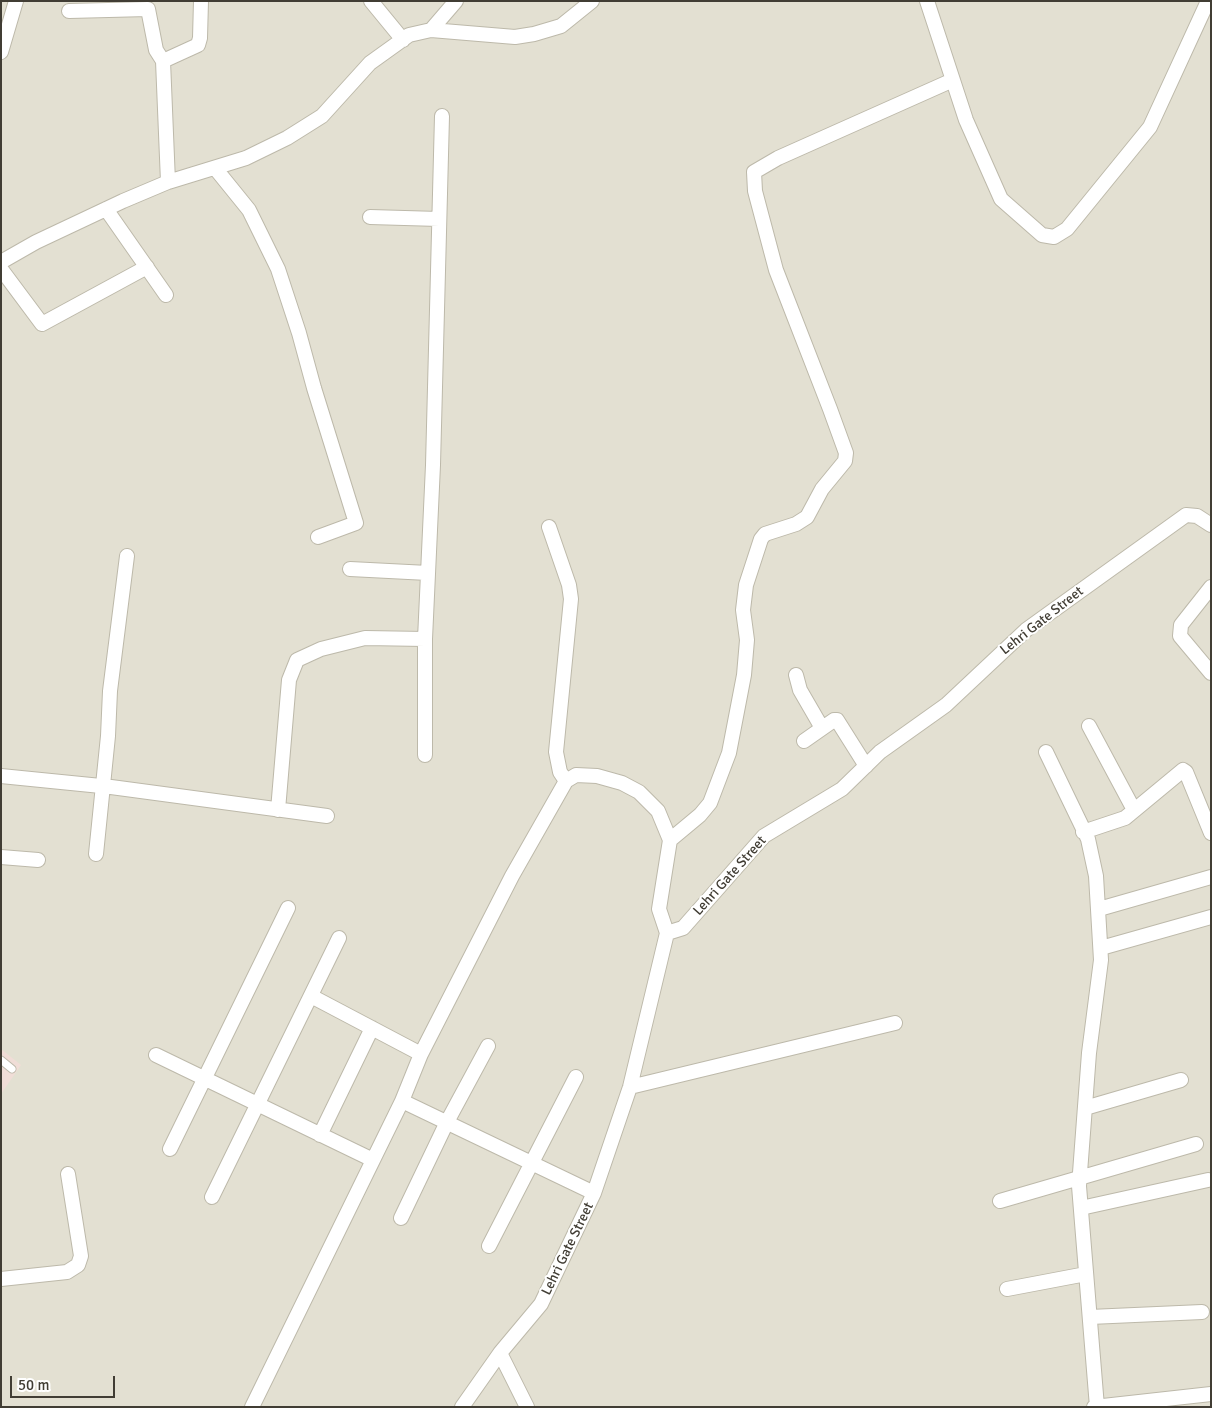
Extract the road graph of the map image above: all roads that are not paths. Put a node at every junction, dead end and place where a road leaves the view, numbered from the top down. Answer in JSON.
{"nodes":[{"id":1,"x":16,"y":1,"type":"edge"},
{"id":2,"x":201,"y":1,"type":"edge"},
{"id":3,"x":371,"y":1,"type":"edge"},
{"id":4,"x":456,"y":1,"type":"edge"},
{"id":5,"x":592,"y":1,"type":"edge"},
{"id":6,"x":927,"y":1,"type":"edge"},
{"id":7,"x":1208,"y":1,"type":"edge"},
{"id":8,"x":69,"y":11,"type":"dead end"},
{"id":9,"x":431,"y":30,"type":"junction"},
{"id":10,"x":403,"y":40,"type":"junction"},
{"id":11,"x":1,"y":52,"type":"edge"},
{"id":12,"x":162,"y":61,"type":"junction"},
{"id":13,"x":953,"y":80,"type":"junction"},
{"id":14,"x":442,"y":116,"type":"dead end"},
{"id":15,"x":215,"y":168,"type":"junction"},
{"id":16,"x":168,"y":182,"type":"junction"},
{"id":17,"x":106,"y":209,"type":"junction"},
{"id":18,"x":370,"y":217,"type":"dead end"},
{"id":19,"x":438,"y":219,"type":"junction"},
{"id":20,"x":1,"y":262,"type":"edge"},
{"id":21,"x":147,"y":267,"type":"junction"},
{"id":22,"x":1,"y":269,"type":"edge"},
{"id":23,"x":166,"y":295,"type":"dead end"},
{"id":24,"x":1211,"y":525,"type":"edge"},
{"id":25,"x":549,"y":527,"type":"dead end"},
{"id":26,"x":318,"y":537,"type":"dead end"},
{"id":27,"x":127,"y":556,"type":"dead end"},
{"id":28,"x":350,"y":569,"type":"dead end"},
{"id":29,"x":428,"y":573,"type":"junction"},
{"id":30,"x":1211,"y":587,"type":"edge"},
{"id":31,"x":425,"y":639,"type":"junction"},
{"id":32,"x":1211,"y":673,"type":"edge"},
{"id":33,"x":796,"y":675,"type":"dead end"},
{"id":34,"x":1088,"y":726,"type":"dead end"},
{"id":35,"x":822,"y":728,"type":"junction"},
{"id":36,"x":804,"y":741,"type":"dead end"},
{"id":37,"x":1046,"y":752,"type":"dead end"},
{"id":38,"x":425,"y":754,"type":"dead end"},
{"id":39,"x":866,"y":766,"type":"junction"},
{"id":40,"x":1,"y":776,"type":"edge"},
{"id":41,"x":566,"y":781,"type":"junction"},
{"id":42,"x":103,"y":786,"type":"junction"},
{"id":43,"x":1205,"y":799,"type":"edge"},
{"id":44,"x":278,"y":810,"type":"junction"},
{"id":45,"x":1134,"y":810,"type":"junction"},
{"id":46,"x":327,"y":816,"type":"dead end"},
{"id":47,"x":1084,"y":832,"type":"junction"},
{"id":48,"x":1211,"y":833,"type":"edge"},
{"id":49,"x":670,"y":840,"type":"junction"},
{"id":50,"x":96,"y":854,"type":"dead end"},
{"id":51,"x":1,"y":857,"type":"edge"},
{"id":52,"x":38,"y":860,"type":"dead end"},
{"id":53,"x":1211,"y":877,"type":"edge"},
{"id":54,"x":288,"y":908,"type":"dead end"},
{"id":55,"x":1099,"y":909,"type":"junction"},
{"id":56,"x":1211,"y":917,"type":"edge"},
{"id":57,"x":666,"y":933,"type":"junction"},
{"id":58,"x":339,"y":938,"type":"dead end"},
{"id":59,"x":1101,"y":948,"type":"junction"},
{"id":60,"x":311,"y":996,"type":"junction"},
{"id":61,"x":895,"y":1023,"type":"dead end"},
{"id":62,"x":372,"y":1028,"type":"junction"},
{"id":63,"x":488,"y":1046,"type":"dead end"},
{"id":64,"x":421,"y":1054,"type":"junction"},
{"id":65,"x":156,"y":1056,"type":"dead end"},
{"id":66,"x":1,"y":1060,"type":"edge"},
{"id":67,"x":12,"y":1069,"type":"dead end"},
{"id":68,"x":576,"y":1077,"type":"dead end"},
{"id":69,"x":203,"y":1078,"type":"junction"},
{"id":70,"x":1181,"y":1080,"type":"dead end"},
{"id":71,"x":630,"y":1087,"type":"junction"},
{"id":72,"x":402,"y":1101,"type":"junction"},
{"id":73,"x":258,"y":1105,"type":"junction"},
{"id":74,"x":1085,"y":1108,"type":"junction"},
{"id":75,"x":447,"y":1122,"type":"junction"},
{"id":76,"x":320,"y":1135,"type":"junction"},
{"id":77,"x":1196,"y":1144,"type":"dead end"},
{"id":78,"x":170,"y":1149,"type":"dead end"},
{"id":79,"x":373,"y":1160,"type":"junction"},
{"id":80,"x":530,"y":1162,"type":"junction"},
{"id":81,"x":68,"y":1174,"type":"dead end"},
{"id":82,"x":1079,"y":1179,"type":"junction"},
{"id":83,"x":1208,"y":1180,"type":"dead end"},
{"id":84,"x":594,"y":1193,"type":"junction"},
{"id":85,"x":212,"y":1197,"type":"dead end"},
{"id":86,"x":1000,"y":1201,"type":"dead end"},
{"id":87,"x":1080,"y":1208,"type":"junction"},
{"id":88,"x":401,"y":1218,"type":"dead end"},
{"id":89,"x":489,"y":1246,"type":"dead end"},
{"id":90,"x":1086,"y":1274,"type":"junction"},
{"id":91,"x":1,"y":1279,"type":"edge"},
{"id":92,"x":1007,"y":1289,"type":"dead end"},
{"id":93,"x":1202,"y":1312,"type":"dead end"},
{"id":94,"x":1090,"y":1317,"type":"junction"},
{"id":95,"x":500,"y":1353,"type":"junction"},
{"id":96,"x":1211,"y":1394,"type":"edge"},
{"id":97,"x":252,"y":1407,"type":"edge"},
{"id":98,"x":462,"y":1407,"type":"edge"},
{"id":99,"x":527,"y":1407,"type":"edge"},
{"id":100,"x":1096,"y":1407,"type":"edge"}],
"edges":[{"from":1,"to":11,"type":"street"},
{"from":2,"to":12,"type":"street"},
{"from":3,"to":10,"type":"street"},
{"from":4,"to":9,"type":"street"},
{"from":5,"to":9,"type":"street"},
{"from":6,"to":13,"type":"street"},
{"from":7,"to":13,"type":"street"},
{"from":8,"to":12,"type":"street"},
{"from":9,"to":10,"type":"street"},
{"from":10,"to":15,"type":"street"},
{"from":12,"to":16,"type":"street"},
{"from":13,"to":49,"type":"street"},
{"from":14,"to":19,"type":"street"},
{"from":15,"to":16,"type":"street"},
{"from":15,"to":26,"type":"street"},
{"from":16,"to":17,"type":"street"},
{"from":17,"to":20,"type":"street"},
{"from":17,"to":21,"type":"street"},
{"from":18,"to":19,"type":"street"},
{"from":19,"to":29,"type":"street"},
{"from":21,"to":22,"type":"street"},
{"from":21,"to":23,"type":"street"},
{"from":24,"to":39,"type":"street","name":"Lehri Gate Street"},
{"from":25,"to":41,"type":"street"},
{"from":27,"to":42,"type":"street"},
{"from":28,"to":29,"type":"street"},
{"from":29,"to":31,"type":"street"},
{"from":30,"to":32,"type":"street"},
{"from":31,"to":38,"type":"street"},
{"from":31,"to":44,"type":"street"},
{"from":33,"to":35,"type":"street"},
{"from":34,"to":45,"type":"street"},
{"from":35,"to":36,"type":"street"},
{"from":35,"to":39,"type":"street"},
{"from":37,"to":47,"type":"street"},
{"from":39,"to":57,"type":"street","name":"Lehri Gate Street"},
{"from":40,"to":42,"type":"street"},
{"from":41,"to":49,"type":"street"},
{"from":41,"to":64,"type":"street"},
{"from":42,"to":44,"type":"street"},
{"from":42,"to":50,"type":"street"},
{"from":43,"to":45,"type":"street"},
{"from":43,"to":48,"type":"street"},
{"from":44,"to":46,"type":"street"},
{"from":45,"to":47,"type":"street"},
{"from":47,"to":55,"type":"street"},
{"from":49,"to":57,"type":"street"},
{"from":51,"to":52,"type":"street"},
{"from":53,"to":55,"type":"street"},
{"from":54,"to":69,"type":"street"},
{"from":55,"to":59,"type":"street"},
{"from":56,"to":59,"type":"street"},
{"from":57,"to":71,"type":"street","name":"Lehri Gate Street"},
{"from":58,"to":60,"type":"street"},
{"from":59,"to":74,"type":"street"},
{"from":60,"to":62,"type":"street"},
{"from":60,"to":73,"type":"street"},
{"from":61,"to":71,"type":"street"},
{"from":62,"to":64,"type":"street"},
{"from":62,"to":76,"type":"street"},
{"from":63,"to":75,"type":"street"},
{"from":64,"to":72,"type":"street"},
{"from":65,"to":69,"type":"street"},
{"from":66,"to":67,"type":"lane"},
{"from":68,"to":80,"type":"street"},
{"from":69,"to":73,"type":"street"},
{"from":69,"to":78,"type":"street"},
{"from":70,"to":74,"type":"street"},
{"from":71,"to":84,"type":"street","name":"Lehri Gate Street"},
{"from":72,"to":75,"type":"street"},
{"from":72,"to":79,"type":"street"},
{"from":73,"to":76,"type":"street"},
{"from":73,"to":85,"type":"street"},
{"from":74,"to":82,"type":"street"},
{"from":75,"to":80,"type":"street"},
{"from":75,"to":88,"type":"street"},
{"from":76,"to":79,"type":"street"},
{"from":77,"to":82,"type":"street"},
{"from":79,"to":97,"type":"street"},
{"from":80,"to":84,"type":"street"},
{"from":80,"to":89,"type":"street"},
{"from":81,"to":91,"type":"street"},
{"from":82,"to":86,"type":"street"},
{"from":82,"to":87,"type":"street"},
{"from":83,"to":87,"type":"street"},
{"from":84,"to":95,"type":"street","name":"Lehri Gate Street"},
{"from":87,"to":90,"type":"street"},
{"from":90,"to":92,"type":"street"},
{"from":90,"to":94,"type":"street"},
{"from":93,"to":94,"type":"street"},
{"from":94,"to":100,"type":"street"},
{"from":95,"to":98,"type":"street","name":"Lehri Gate Street"},
{"from":95,"to":99,"type":"street"},
{"from":96,"to":100,"type":"street"}]}
